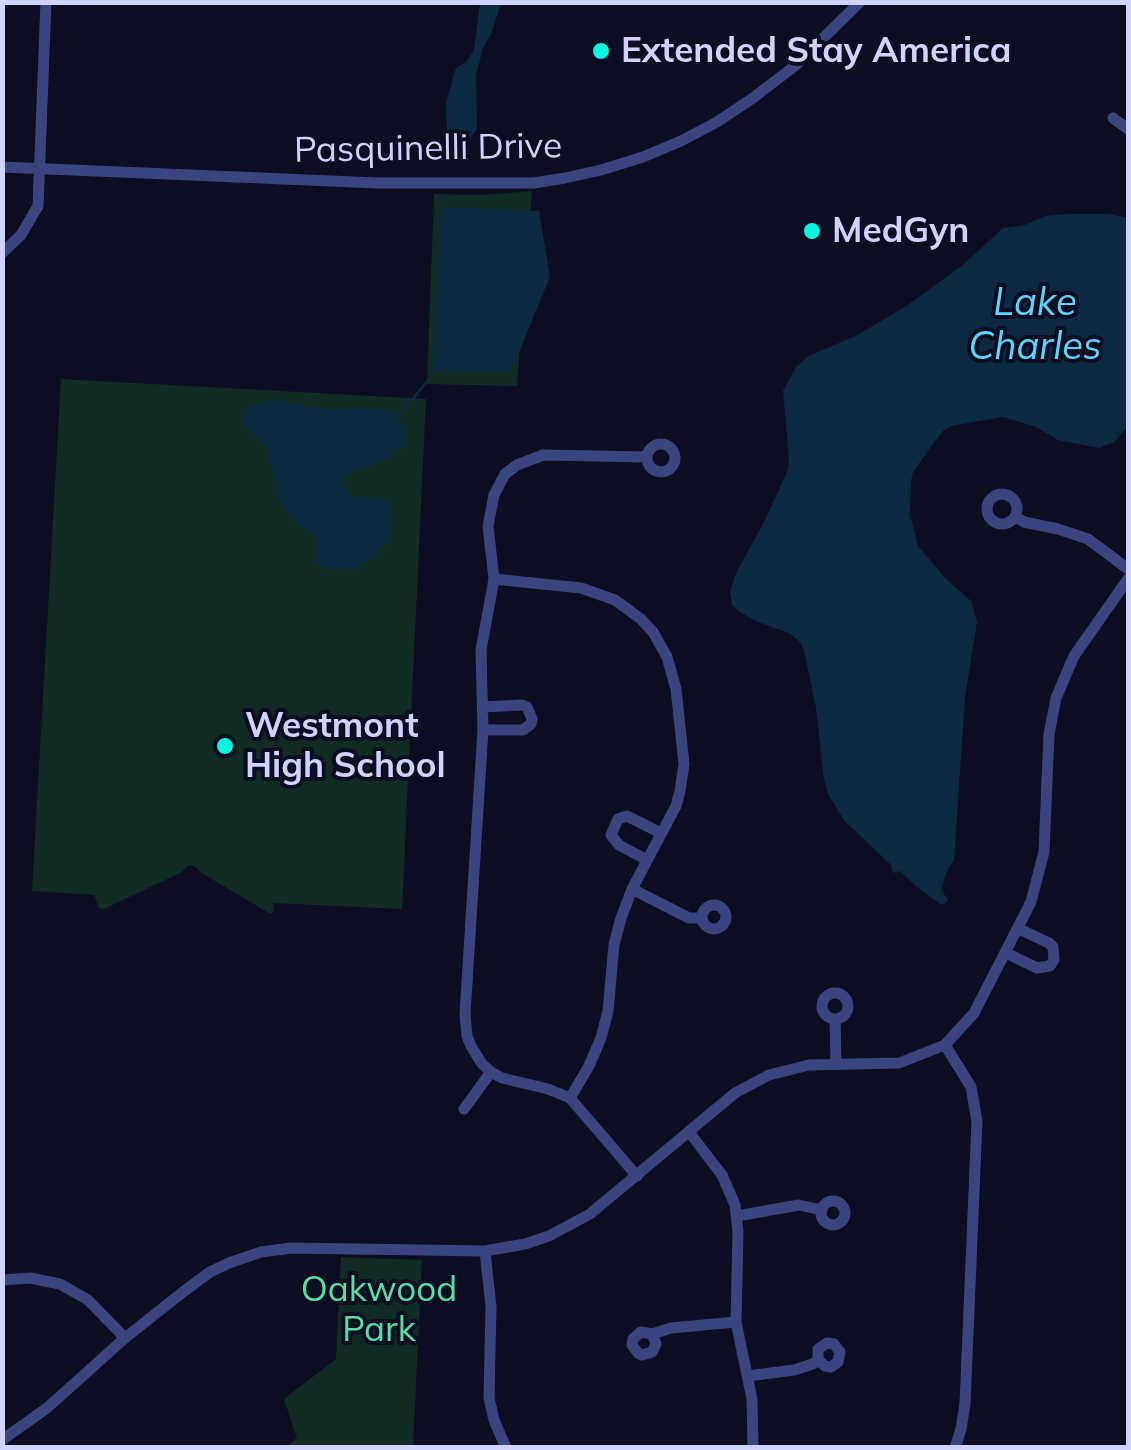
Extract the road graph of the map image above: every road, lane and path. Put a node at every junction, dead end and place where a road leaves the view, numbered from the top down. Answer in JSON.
{"nodes":[{"id":1,"x":46,"y":2,"type":"edge"},
{"id":2,"x":860,"y":2,"type":"edge"},
{"id":3,"x":1113,"y":118,"type":"dead end"},
{"id":4,"x":1128,"y":129,"type":"edge"},
{"id":5,"x":2,"y":167,"type":"edge"},
{"id":6,"x":40,"y":168,"type":"junction"},
{"id":7,"x":2,"y":253,"type":"edge"},
{"id":8,"x":647,"y":457,"type":"dead end"},
{"id":9,"x":1015,"y":516,"type":"dead end"},
{"id":10,"x":1128,"y":568,"type":"edge"},
{"id":11,"x":494,"y":579,"type":"junction"},
{"id":12,"x":1128,"y":579,"type":"edge"},
{"id":13,"x":483,"y":707,"type":"junction"},
{"id":14,"x":482,"y":730,"type":"junction"},
{"id":15,"x":661,"y":834,"type":"junction"},
{"id":16,"x":647,"y":860,"type":"junction"},
{"id":17,"x":632,"y":889,"type":"junction"},
{"id":18,"x":702,"y":918,"type":"dead end"},
{"id":19,"x":1019,"y":930,"type":"junction"},
{"id":20,"x":1006,"y":954,"type":"junction"},
{"id":21,"x":835,"y":1020,"type":"dead end"},
{"id":22,"x":945,"y":1045,"type":"junction"},
{"id":23,"x":836,"y":1063,"type":"junction"},
{"id":24,"x":491,"y":1072,"type":"junction"},
{"id":25,"x":570,"y":1098,"type":"junction"},
{"id":26,"x":464,"y":1110,"type":"dead end"},
{"id":27,"x":688,"y":1132,"type":"junction"},
{"id":28,"x":638,"y":1176,"type":"junction"},
{"id":29,"x":822,"y":1210,"type":"dead end"},
{"id":30,"x":737,"y":1216,"type":"junction"},
{"id":31,"x":484,"y":1252,"type":"junction"},
{"id":32,"x":2,"y":1280,"type":"edge"},
{"id":33,"x":736,"y":1322,"type":"junction"},
{"id":34,"x":652,"y":1334,"type":"dead end"},
{"id":35,"x":125,"y":1338,"type":"junction"},
{"id":36,"x":818,"y":1360,"type":"dead end"},
{"id":37,"x":748,"y":1376,"type":"junction"},
{"id":38,"x":2,"y":1440,"type":"edge"},
{"id":39,"x":506,"y":1447,"type":"edge"},
{"id":40,"x":754,"y":1448,"type":"edge"},
{"id":41,"x":955,"y":1448,"type":"edge"}],
"edges":[{"from":1,"to":6,"type":"street"},
{"from":2,"to":6,"type":"street","name":"Pasquinelli Drive"},
{"from":3,"to":4,"type":"street"},
{"from":5,"to":6,"type":"street","name":"Pasquinelli Drive"},
{"from":6,"to":7,"type":"street"},
{"from":8,"to":11,"type":"street"},
{"from":9,"to":10,"type":"street"},
{"from":11,"to":13,"type":"street"},
{"from":11,"to":15,"type":"street"},
{"from":12,"to":19,"type":"street"},
{"from":13,"to":14,"type":"street"},
{"from":13,"to":14,"type":"street"},
{"from":14,"to":24,"type":"street"},
{"from":15,"to":16,"type":"street"},
{"from":15,"to":16,"type":"street"},
{"from":16,"to":17,"type":"street"},
{"from":17,"to":18,"type":"street"},
{"from":17,"to":25,"type":"street"},
{"from":19,"to":20,"type":"street"},
{"from":19,"to":20,"type":"street"},
{"from":20,"to":22,"type":"street"},
{"from":21,"to":23,"type":"street"},
{"from":22,"to":23,"type":"street"},
{"from":22,"to":41,"type":"street"},
{"from":23,"to":27,"type":"street"},
{"from":24,"to":25,"type":"street"},
{"from":24,"to":26,"type":"street"},
{"from":25,"to":28,"type":"street"},
{"from":27,"to":28,"type":"street"},
{"from":27,"to":30,"type":"street"},
{"from":28,"to":31,"type":"street"},
{"from":29,"to":30,"type":"street"},
{"from":30,"to":33,"type":"street"},
{"from":31,"to":35,"type":"street"},
{"from":31,"to":39,"type":"street"},
{"from":32,"to":35,"type":"street"},
{"from":33,"to":34,"type":"street"},
{"from":33,"to":37,"type":"street"},
{"from":35,"to":38,"type":"street"},
{"from":36,"to":37,"type":"street"},
{"from":37,"to":40,"type":"street"}]}
